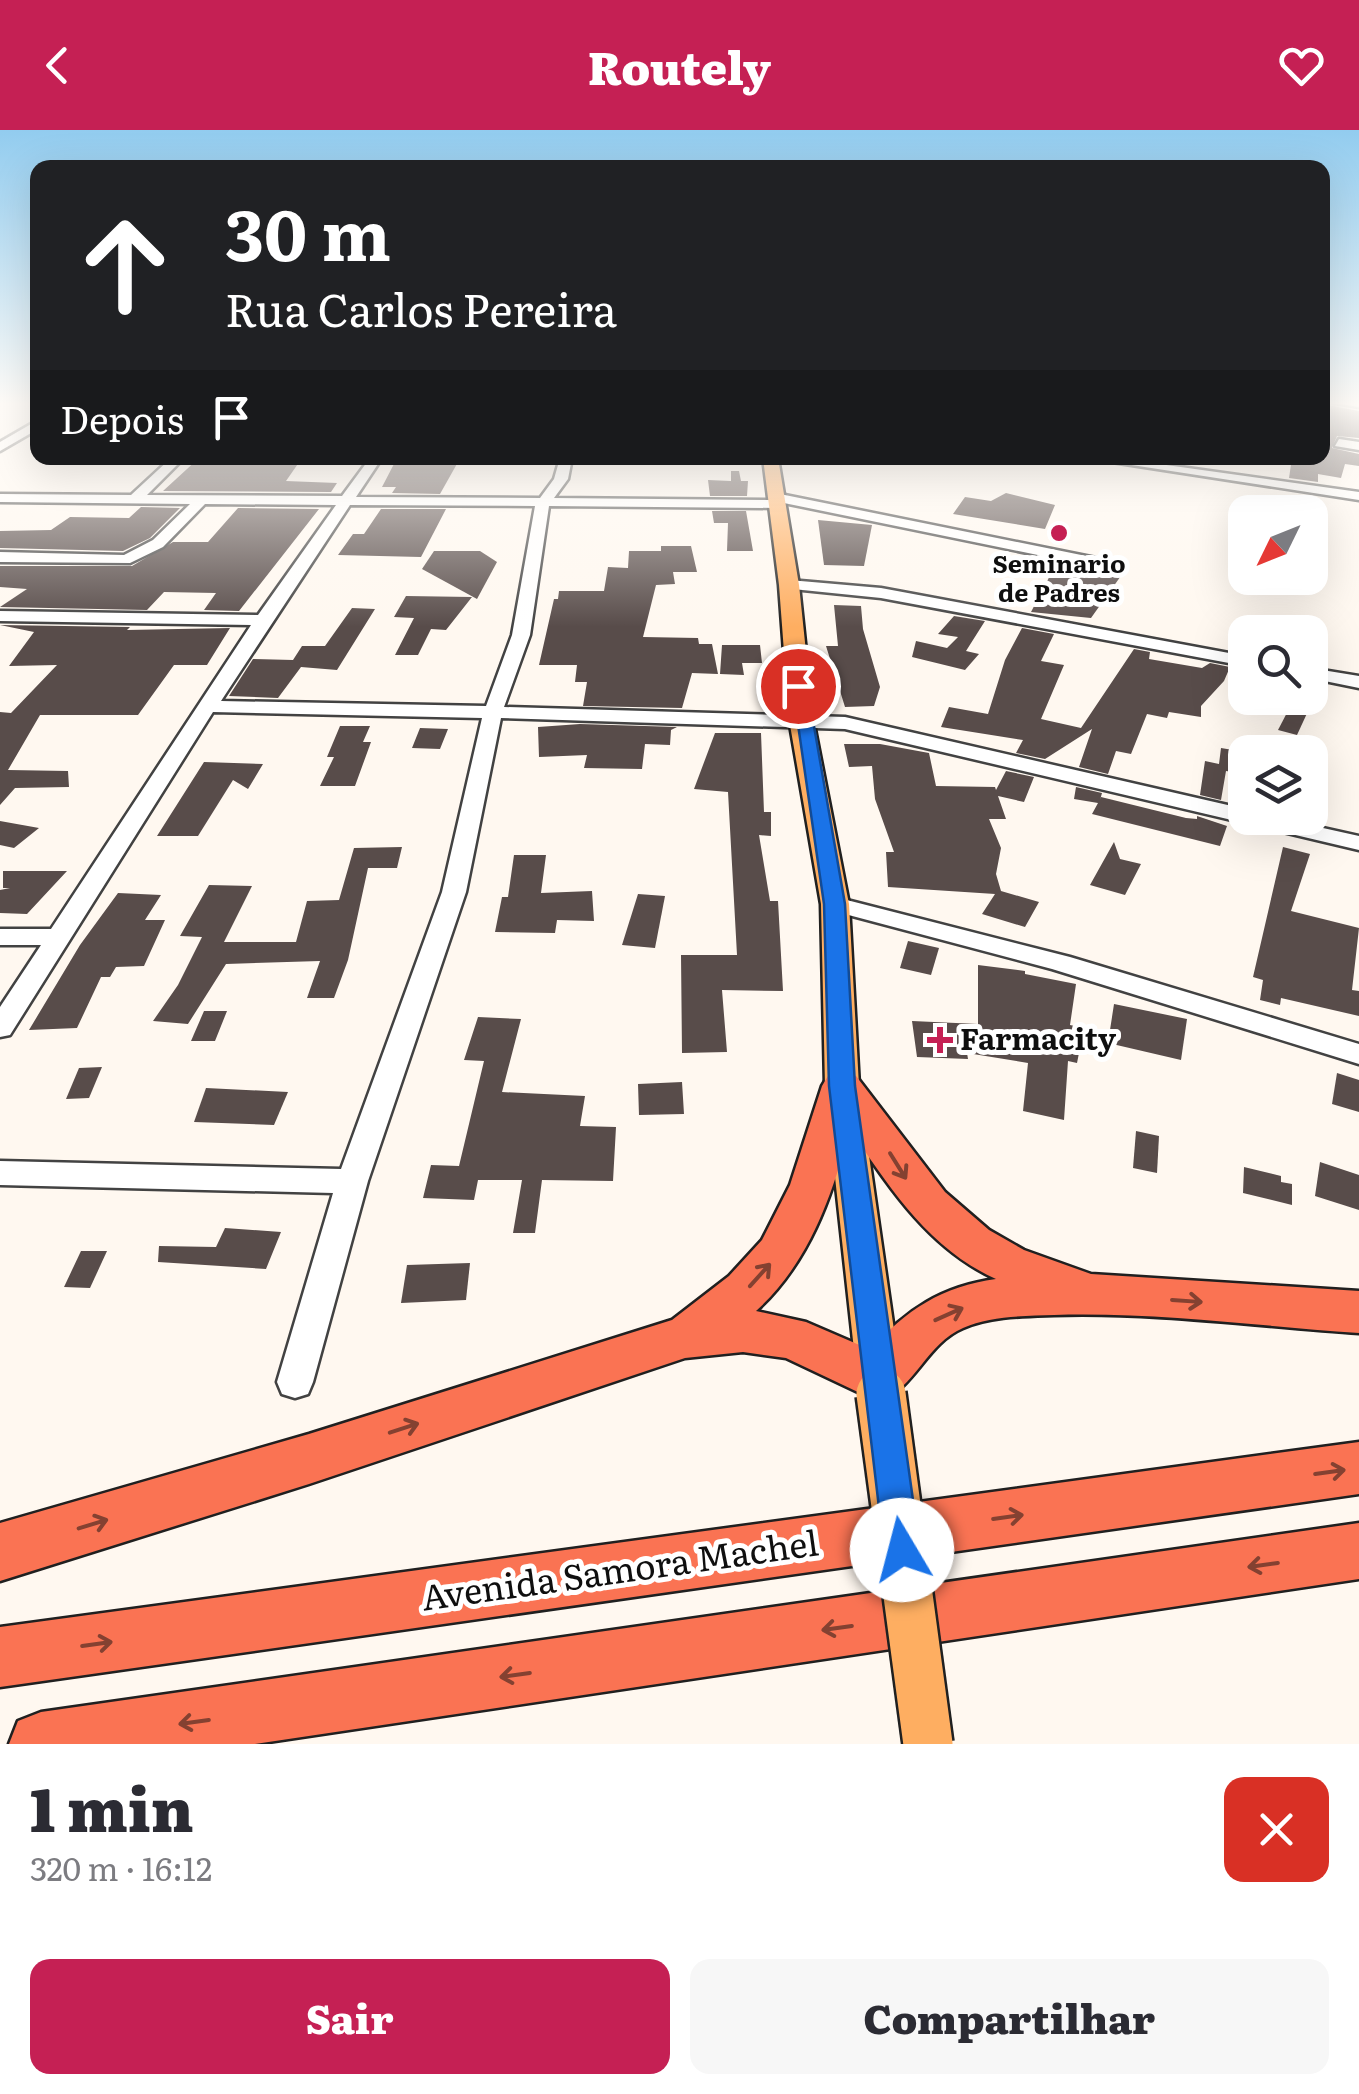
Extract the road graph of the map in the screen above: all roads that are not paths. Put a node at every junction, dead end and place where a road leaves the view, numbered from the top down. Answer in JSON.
{"nodes":[{"id":1,"x":159,"y":476,"type":"edge"},
{"id":2,"x":364,"y":476,"type":"edge"},
{"id":3,"x":561,"y":476,"type":"edge"},
{"id":4,"x":773,"y":476,"type":"edge"},
{"id":5,"x":1246,"y":476,"type":"edge"},
{"id":6,"x":1359,"y":496,"type":"edge"},
{"id":7,"x":0,"y":498,"type":"edge"},
{"id":8,"x":134,"y":500,"type":"junction"},
{"id":9,"x":201,"y":500,"type":"junction"},
{"id":10,"x":776,"y":501,"type":"junction"},
{"id":11,"x":346,"y":503,"type":"junction"},
{"id":12,"x":542,"y":505,"type":"junction"},
{"id":13,"x":0,"y":557,"type":"edge"},
{"id":14,"x":1096,"y":562,"type":"dead end"},
{"id":15,"x":789,"y":585,"type":"junction"},
{"id":16,"x":0,"y":616,"type":"edge"},
{"id":17,"x":263,"y":620,"type":"junction"},
{"id":18,"x":1228,"y":657,"type":"edge"},
{"id":19,"x":1328,"y":676,"type":"edge"},
{"id":20,"x":1359,"y":682,"type":"edge"},
{"id":21,"x":208,"y":706,"type":"junction"},
{"id":22,"x":493,"y":712,"type":"junction"},
{"id":23,"x":801,"y":719,"type":"junction"},
{"id":24,"x":1228,"y":812,"type":"edge"},
{"id":25,"x":1325,"y":835,"type":"edge"},
{"id":26,"x":1359,"y":843,"type":"edge"},
{"id":27,"x":834,"y":904,"type":"junction"},
{"id":28,"x":59,"y":937,"type":"junction"},
{"id":29,"x":0,"y":938,"type":"edge"},
{"id":30,"x":0,"y":1028,"type":"edge"},
{"id":31,"x":1359,"y":1054,"type":"edge"},
{"id":32,"x":842,"y":1086,"type":"junction"},
{"id":33,"x":0,"y":1172,"type":"edge"},
{"id":34,"x":352,"y":1181,"type":"junction"},
{"id":35,"x":1089,"y":1294,"type":"junction"},
{"id":36,"x":1359,"y":1312,"type":"edge"},
{"id":37,"x":685,"y":1336,"type":"junction"},
{"id":38,"x":295,"y":1382,"type":"dead end"},
{"id":39,"x":880,"y":1386,"type":"junction"},
{"id":40,"x":1359,"y":1468,"type":"edge"},
{"id":41,"x":1359,"y":1551,"type":"edge"},
{"id":42,"x":0,"y":1552,"type":"edge"},
{"id":43,"x":0,"y":1658,"type":"edge"},
{"id":44,"x":41,"y":1744,"type":"edge"},
{"id":45,"x":928,"y":1744,"type":"edge"}],
"edges":[{"from":1,"to":8,"type":"street"},
{"from":2,"to":11,"type":"street"},
{"from":3,"to":12,"type":"street"},
{"from":4,"to":10,"type":"main road"},
{"from":5,"to":6,"type":"street"},
{"from":7,"to":8,"type":"street"},
{"from":8,"to":9,"type":"street"},
{"from":9,"to":11,"type":"street"},
{"from":9,"to":13,"type":"street"},
{"from":10,"to":12,"type":"street"},
{"from":10,"to":14,"type":"street"},
{"from":10,"to":15,"type":"main road"},
{"from":11,"to":12,"type":"street"},
{"from":11,"to":17,"type":"street"},
{"from":12,"to":22,"type":"street"},
{"from":15,"to":18,"type":"street"},
{"from":15,"to":23,"type":"main road"},
{"from":16,"to":17,"type":"street"},
{"from":17,"to":21,"type":"street"},
{"from":19,"to":20,"type":"street"},
{"from":21,"to":22,"type":"street"},
{"from":21,"to":28,"type":"street"},
{"from":22,"to":23,"type":"street"},
{"from":22,"to":34,"type":"street"},
{"from":23,"to":24,"type":"street"},
{"from":23,"to":27,"type":"main road"},
{"from":25,"to":26,"type":"street"},
{"from":27,"to":31,"type":"street"},
{"from":27,"to":32,"type":"main road"},
{"from":28,"to":29,"type":"street"},
{"from":28,"to":30,"type":"street"},
{"from":32,"to":35,"type":"highway","one_way":true},
{"from":37,"to":32,"type":"highway","one_way":true},
{"from":32,"to":39,"type":"main road"},
{"from":33,"to":34,"type":"street"},
{"from":34,"to":38,"type":"street"},
{"from":35,"to":36,"type":"highway","one_way":true},
{"from":39,"to":35,"type":"highway","one_way":true},
{"from":37,"to":39,"type":"highway"},
{"from":42,"to":37,"type":"highway","one_way":true},
{"from":39,"to":45,"type":"main road","bridge":true},
{"from":43,"to":40,"type":"highway","name":"Avenida Samora Machel","one_way":true},
{"from":41,"to":44,"type":"highway","one_way":true}]}
